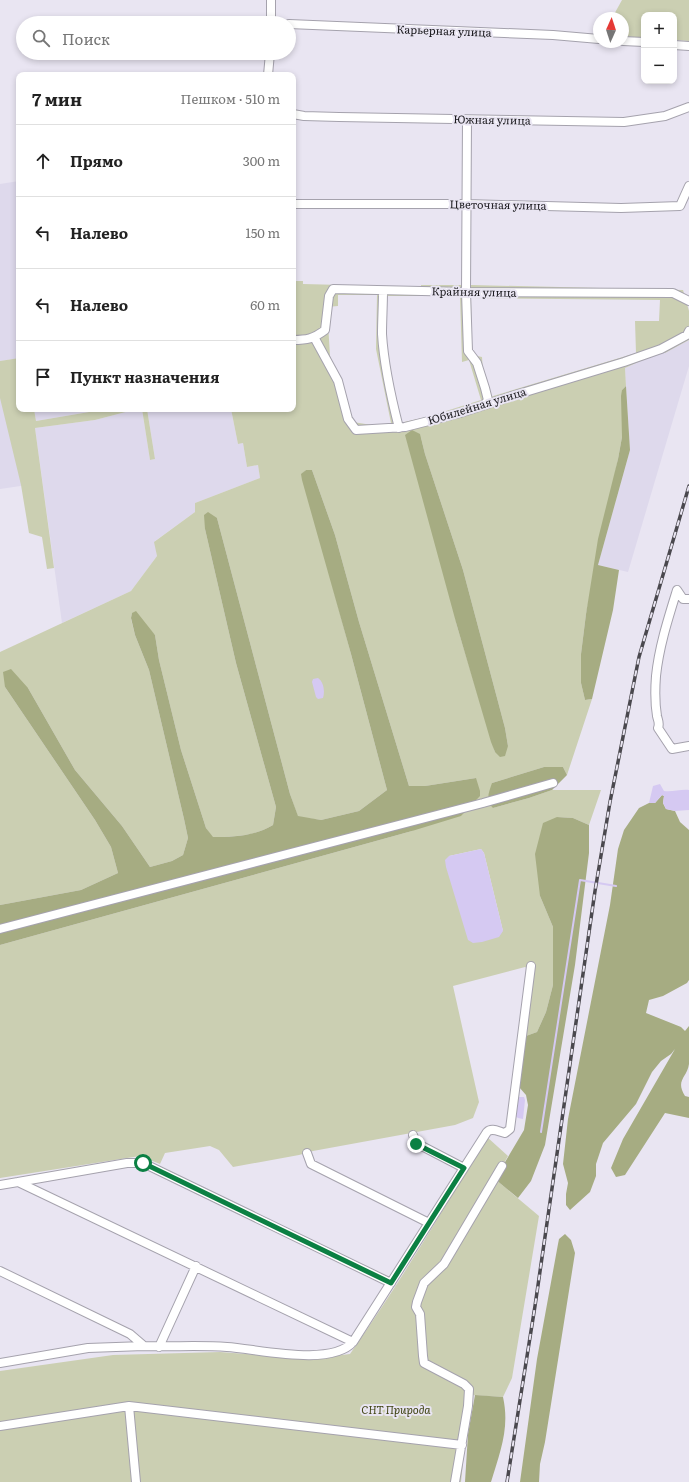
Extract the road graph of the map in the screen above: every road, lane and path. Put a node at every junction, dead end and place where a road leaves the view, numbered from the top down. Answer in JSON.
{"nodes":[{"id":1,"x":271,"y":0,"type":"edge"},
{"id":2,"x":271,"y":16,"type":"edge"},
{"id":3,"x":296,"y":24,"type":"edge"},
{"id":4,"x":593,"y":38,"type":"edge"},
{"id":5,"x":629,"y":41,"type":"edge"},
{"id":6,"x":641,"y":42,"type":"edge"},
{"id":7,"x":677,"y":44,"type":"edge"},
{"id":8,"x":689,"y":46,"type":"edge"},
{"id":9,"x":269,"y":60,"type":"edge"},
{"id":10,"x":268,"y":72,"type":"edge"},
{"id":11,"x":689,"y":107,"type":"edge"},
{"id":12,"x":296,"y":115,"type":"edge"},
{"id":13,"x":467,"y":120,"type":"junction"},
{"id":14,"x":689,"y":186,"type":"edge"},
{"id":15,"x":296,"y":204,"type":"edge"},
{"id":16,"x":466,"y":204,"type":"junction"},
{"id":17,"x":383,"y":291,"type":"junction"},
{"id":18,"x":466,"y":292,"type":"junction"},
{"id":19,"x":689,"y":301,"type":"edge"},
{"id":20,"x":689,"y":331,"type":"edge"},
{"id":21,"x":314,"y":337,"type":"junction"},
{"id":22,"x":296,"y":340,"type":"edge"},
{"id":23,"x":485,"y":404,"type":"junction"},
{"id":24,"x":399,"y":428,"type":"junction"},
{"id":25,"x":689,"y":599,"type":"edge"},
{"id":26,"x":689,"y":746,"type":"edge"},
{"id":27,"x":553,"y":783,"type":"dead end"},
{"id":28,"x":0,"y":929,"type":"edge"},
{"id":29,"x":531,"y":966,"type":"dead end"},
{"id":30,"x":413,"y":1135,"type":"dead end"},
{"id":31,"x":307,"y":1153,"type":"dead end"},
{"id":32,"x":502,"y":1166,"type":"dead end"},
{"id":33,"x":464,"y":1168,"type":"junction"},
{"id":34,"x":18,"y":1182,"type":"junction"},
{"id":35,"x":0,"y":1185,"type":"edge"},
{"id":36,"x":429,"y":1223,"type":"junction"},
{"id":37,"x":196,"y":1266,"type":"junction"},
{"id":38,"x":0,"y":1271,"type":"edge"},
{"id":39,"x":391,"y":1283,"type":"junction"},
{"id":40,"x":353,"y":1342,"type":"junction"},
{"id":41,"x":144,"y":1346,"type":"junction"},
{"id":42,"x":159,"y":1347,"type":"junction"},
{"id":43,"x":0,"y":1363,"type":"edge"},
{"id":44,"x":129,"y":1406,"type":"junction"},
{"id":45,"x":0,"y":1426,"type":"edge"},
{"id":46,"x":462,"y":1444,"type":"junction"},
{"id":47,"x":136,"y":1482,"type":"edge"},
{"id":48,"x":455,"y":1482,"type":"edge"}],
"edges":[{"from":1,"to":2,"type":"street"},
{"from":3,"to":4,"type":"street","name":"Карьерная улица"},
{"from":5,"to":6,"type":"street"},
{"from":7,"to":8,"type":"street"},
{"from":9,"to":10,"type":"street"},
{"from":11,"to":13,"type":"street","name":"Южная улица"},
{"from":12,"to":13,"type":"street","name":"Южная улица"},
{"from":13,"to":16,"type":"street"},
{"from":14,"to":16,"type":"street","name":"Цветочная улица"},
{"from":15,"to":16,"type":"street","name":"Цветочная улица"},
{"from":16,"to":18,"type":"street"},
{"from":17,"to":18,"type":"street","name":"Крайняя улица"},
{"from":17,"to":21,"type":"street","name":"Крайняя улица"},
{"from":17,"to":24,"type":"street"},
{"from":18,"to":19,"type":"street","name":"Крайняя улица"},
{"from":18,"to":23,"type":"street"},
{"from":20,"to":23,"type":"street","name":"Юбилейная улица"},
{"from":21,"to":22,"type":"street"},
{"from":21,"to":24,"type":"street","name":"Юбилейная улица"},
{"from":23,"to":24,"type":"street","name":"Юбилейная улица"},
{"from":25,"to":26,"type":"street"},
{"from":27,"to":28,"type":"street"},
{"from":29,"to":33,"type":"street"},
{"from":30,"to":33,"type":"street"},
{"from":31,"to":36,"type":"street"},
{"from":32,"to":46,"type":"street"},
{"from":33,"to":36,"type":"street"},
{"from":34,"to":35,"type":"street"},
{"from":34,"to":37,"type":"street"},
{"from":34,"to":39,"type":"street"},
{"from":36,"to":39,"type":"street"},
{"from":37,"to":40,"type":"street"},
{"from":37,"to":42,"type":"street"},
{"from":38,"to":41,"type":"street"},
{"from":39,"to":40,"type":"street"},
{"from":40,"to":42,"type":"street"},
{"from":41,"to":42,"type":"street"},
{"from":41,"to":43,"type":"street"},
{"from":44,"to":45,"type":"street"},
{"from":44,"to":46,"type":"street"},
{"from":44,"to":47,"type":"street"},
{"from":46,"to":48,"type":"street"}]}
